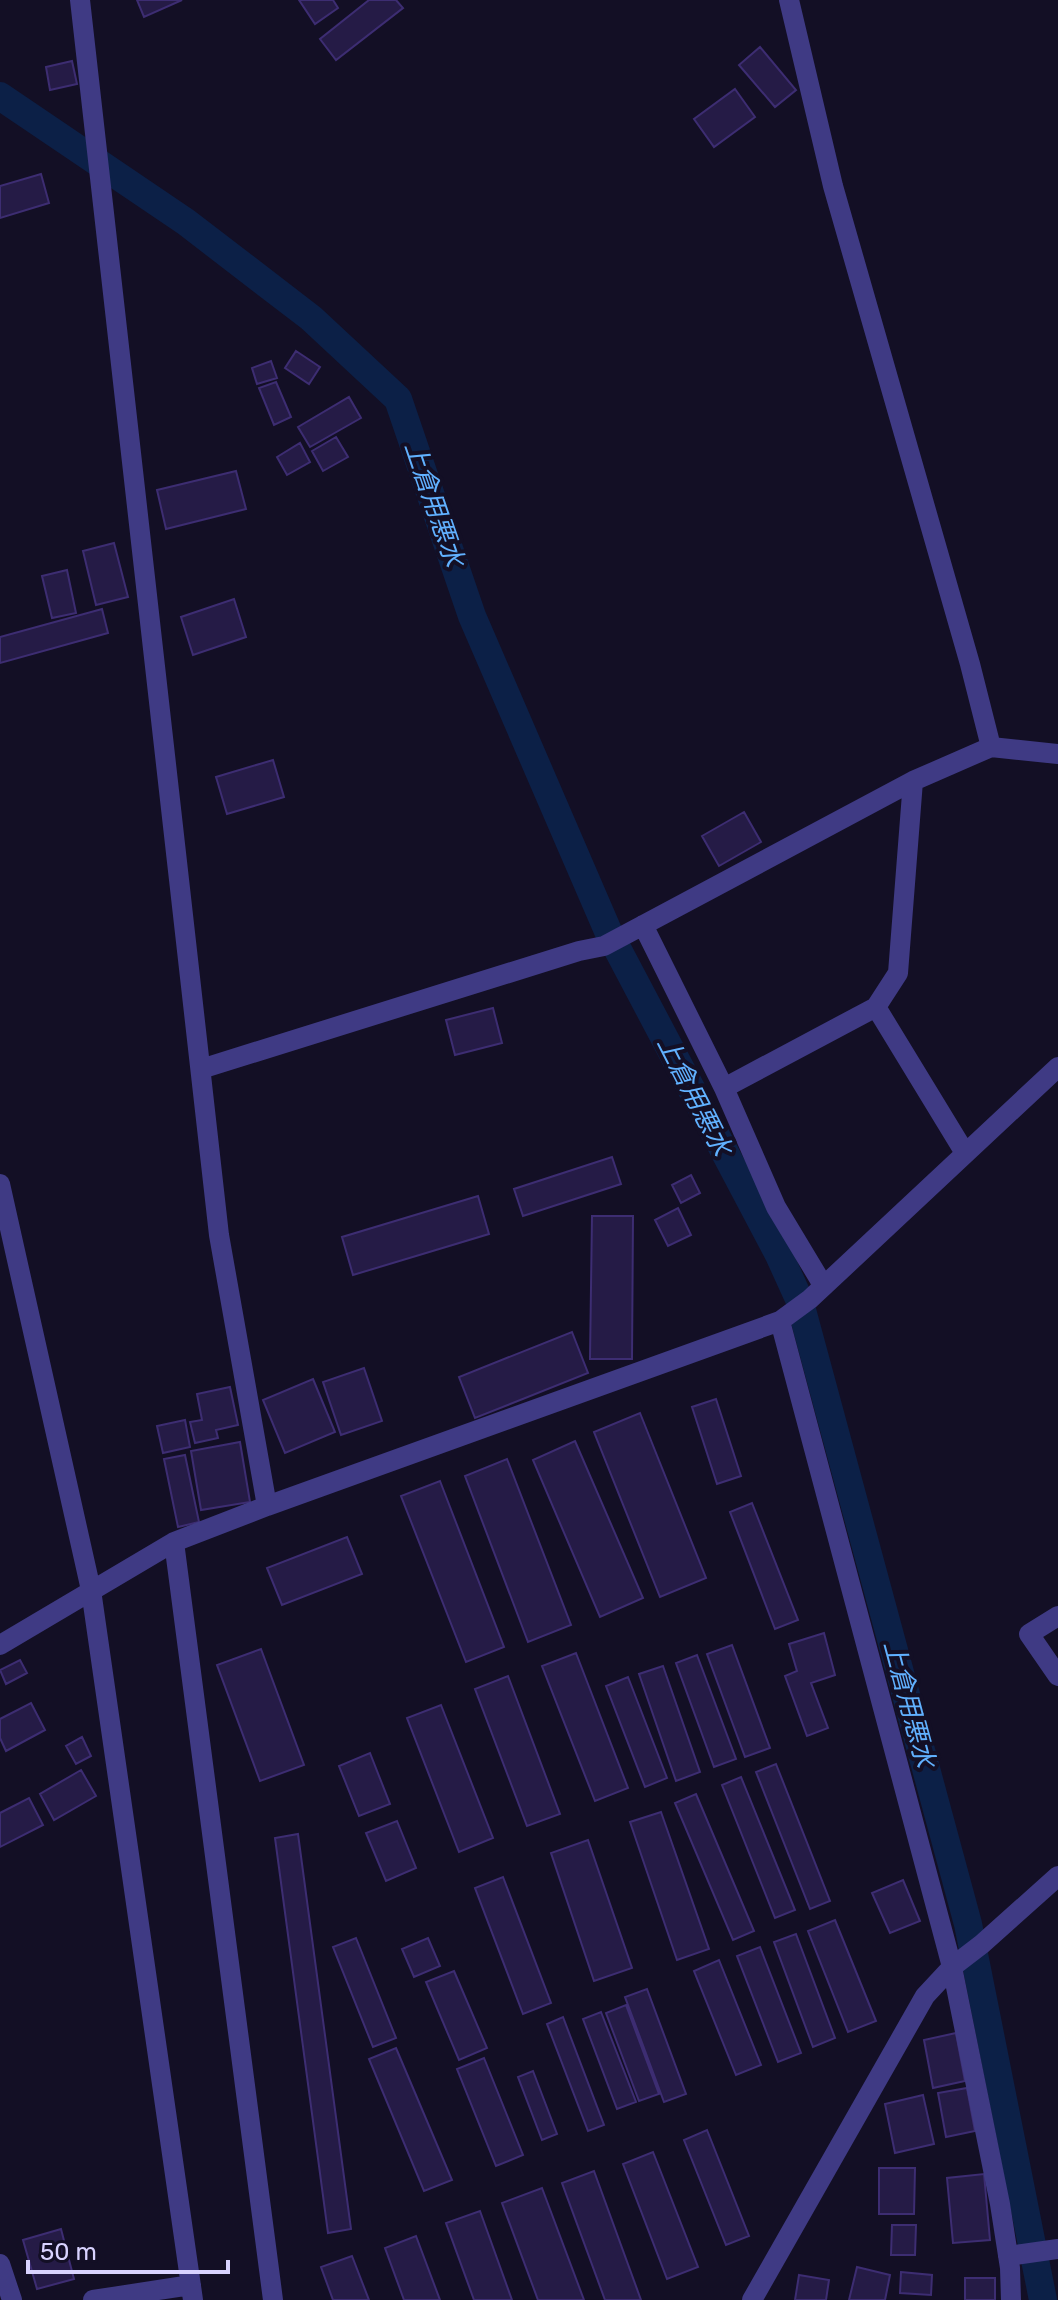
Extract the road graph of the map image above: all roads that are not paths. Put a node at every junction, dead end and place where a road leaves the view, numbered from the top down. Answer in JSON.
{"nodes":[{"id":1,"x":80,"y":0,"type":"edge"},
{"id":2,"x":789,"y":0,"type":"edge"},
{"id":3,"x":991,"y":747,"type":"junction"},
{"id":4,"x":1058,"y":754,"type":"edge"},
{"id":5,"x":913,"y":781,"type":"junction"},
{"id":6,"x":636,"y":929,"type":"junction"},
{"id":7,"x":876,"y":1007,"type":"junction"},
{"id":8,"x":1058,"y":1067,"type":"edge"},
{"id":9,"x":201,"y":1069,"type":"junction"},
{"id":10,"x":724,"y":1088,"type":"junction"},
{"id":11,"x":965,"y":1153,"type":"junction"},
{"id":12,"x":0,"y":1184,"type":"edge"},
{"id":13,"x":816,"y":1292,"type":"junction"},
{"id":14,"x":780,"y":1321,"type":"junction"},
{"id":15,"x":267,"y":1506,"type":"junction"},
{"id":16,"x":174,"y":1542,"type":"junction"},
{"id":17,"x":91,"y":1590,"type":"junction"},
{"id":18,"x":1058,"y":1616,"type":"edge"},
{"id":19,"x":0,"y":1645,"type":"edge"},
{"id":20,"x":1058,"y":1676,"type":"edge"},
{"id":21,"x":1058,"y":1876,"type":"edge"},
{"id":22,"x":952,"y":1967,"type":"junction"},
{"id":23,"x":1055,"y":2249,"type":"edge"},
{"id":24,"x":1008,"y":2256,"type":"junction"},
{"id":25,"x":0,"y":2264,"type":"edge"},
{"id":26,"x":192,"y":2292,"type":"edge"},
{"id":27,"x":12,"y":2300,"type":"edge"},
{"id":28,"x":93,"y":2300,"type":"edge"},
{"id":29,"x":273,"y":2300,"type":"edge"},
{"id":30,"x":752,"y":2300,"type":"edge"},
{"id":31,"x":1011,"y":2300,"type":"edge"}],
"edges":[{"from":1,"to":9,"type":"street"},
{"from":2,"to":3,"type":"street"},
{"from":3,"to":4,"type":"street"},
{"from":3,"to":5,"type":"street"},
{"from":5,"to":6,"type":"street"},
{"from":5,"to":7,"type":"street"},
{"from":6,"to":9,"type":"street"},
{"from":6,"to":10,"type":"street"},
{"from":7,"to":10,"type":"street"},
{"from":7,"to":11,"type":"street"},
{"from":8,"to":11,"type":"street"},
{"from":9,"to":15,"type":"street"},
{"from":10,"to":13,"type":"street"},
{"from":11,"to":13,"type":"street"},
{"from":12,"to":17,"type":"street"},
{"from":13,"to":14,"type":"street"},
{"from":14,"to":15,"type":"street"},
{"from":14,"to":22,"type":"street"},
{"from":15,"to":16,"type":"street"},
{"from":16,"to":17,"type":"street"},
{"from":16,"to":29,"type":"street"},
{"from":17,"to":19,"type":"street"},
{"from":17,"to":26,"type":"street"},
{"from":18,"to":20,"type":"street"},
{"from":21,"to":22,"type":"street"},
{"from":22,"to":24,"type":"street"},
{"from":22,"to":30,"type":"street"},
{"from":23,"to":24,"type":"street"},
{"from":24,"to":31,"type":"street"},
{"from":25,"to":27,"type":"street"},
{"from":26,"to":28,"type":"street"}]}
